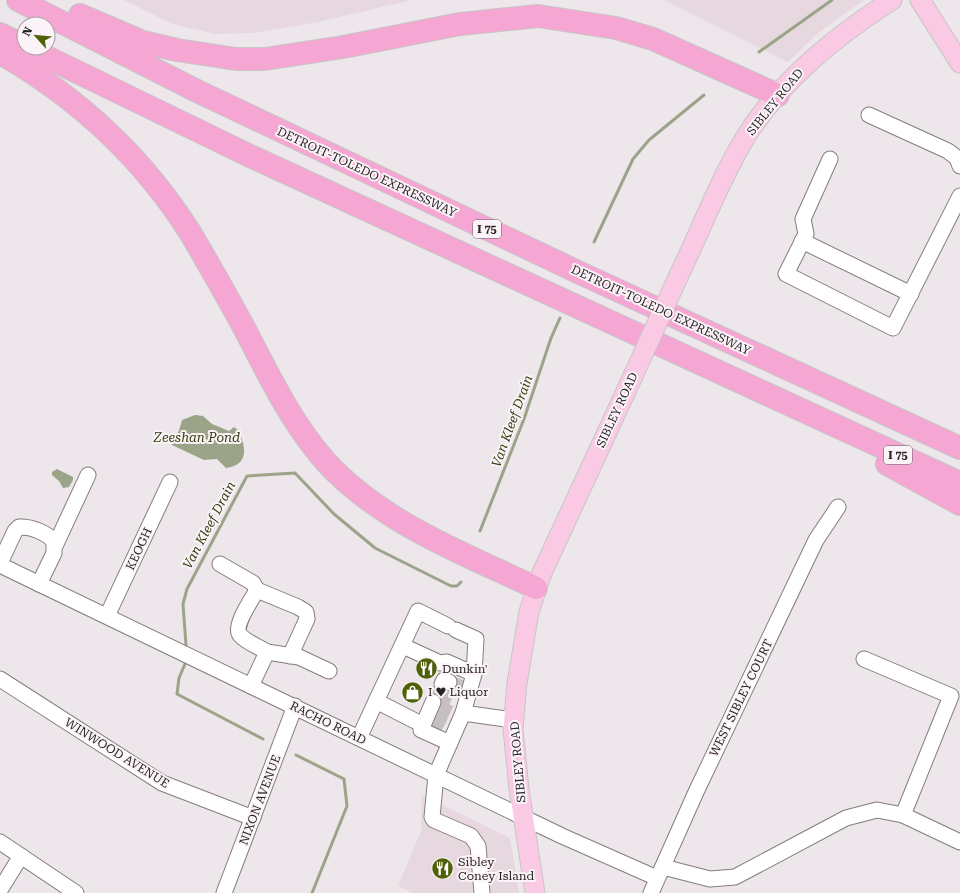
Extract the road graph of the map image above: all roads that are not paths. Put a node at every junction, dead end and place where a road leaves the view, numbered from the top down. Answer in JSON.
{"nodes":[{"id":1,"x":18,"y":0,"type":"edge"},
{"id":2,"x":48,"y":0,"type":"edge"},
{"id":3,"x":892,"y":0,"type":"edge"},
{"id":4,"x":920,"y":0,"type":"edge"},
{"id":5,"x":0,"y":34,"type":"edge"},
{"id":6,"x":16,"y":42,"type":"edge"},
{"id":7,"x":0,"y":53,"type":"edge"},
{"id":8,"x":44,"y":56,"type":"edge"},
{"id":9,"x":960,"y":63,"type":"edge"},
{"id":10,"x":778,"y":94,"type":"junction"},
{"id":11,"x":869,"y":115,"type":"dead end"},
{"id":12,"x":830,"y":159,"type":"dead end"},
{"id":13,"x":960,"y":166,"type":"edge"},
{"id":14,"x":960,"y":196,"type":"edge"},
{"id":15,"x":802,"y":241,"type":"junction"},
{"id":16,"x":910,"y":294,"type":"junction"},
{"id":17,"x":700,"y":327,"type":"junction"},
{"id":18,"x":836,"y":427,"type":"junction"},
{"id":19,"x":960,"y":433,"type":"edge"},
{"id":20,"x":960,"y":448,"type":"edge"},
{"id":21,"x":88,"y":476,"type":"dead end"},
{"id":22,"x":170,"y":482,"type":"dead end"},
{"id":23,"x":960,"y":483,"type":"edge"},
{"id":24,"x":960,"y":504,"type":"edge"},
{"id":25,"x":838,"y":507,"type":"dead end"},
{"id":26,"x":55,"y":546,"type":"junction"},
{"id":27,"x":0,"y":564,"type":"edge"},
{"id":28,"x":220,"y":564,"type":"dead end"},
{"id":29,"x":39,"y":584,"type":"junction"},
{"id":30,"x":536,"y":588,"type":"junction"},
{"id":31,"x":257,"y":590,"type":"junction"},
{"id":32,"x":107,"y":616,"type":"junction"},
{"id":33,"x":403,"y":646,"type":"junction"},
{"id":34,"x":266,"y":652,"type":"junction"},
{"id":35,"x":290,"y":656,"type":"junction"},
{"id":36,"x":864,"y":659,"type":"dead end"},
{"id":37,"x":329,"y":671,"type":"dead end"},
{"id":38,"x":474,"y":674,"type":"junction"},
{"id":39,"x":0,"y":679,"type":"edge"},
{"id":40,"x":251,"y":686,"type":"junction"},
{"id":41,"x":376,"y":701,"type":"junction"},
{"id":42,"x":295,"y":706,"type":"junction"},
{"id":43,"x":447,"y":710,"type":"junction"},
{"id":44,"x":513,"y":720,"type":"junction"},
{"id":45,"x":359,"y":738,"type":"junction"},
{"id":46,"x":436,"y":775,"type":"junction"},
{"id":47,"x":903,"y":815,"type":"junction"},
{"id":48,"x":247,"y":816,"type":"junction"},
{"id":49,"x":523,"y":816,"type":"junction"},
{"id":50,"x":0,"y":842,"type":"edge"},
{"id":51,"x":960,"y":842,"type":"edge"},
{"id":52,"x":21,"y":856,"type":"junction"},
{"id":53,"x":660,"y":873,"type":"junction"},
{"id":54,"x":0,"y":890,"type":"edge"},
{"id":55,"x":76,"y":893,"type":"edge"},
{"id":56,"x":224,"y":893,"type":"edge"},
{"id":57,"x":482,"y":893,"type":"edge"},
{"id":58,"x":535,"y":893,"type":"edge"},
{"id":59,"x":651,"y":893,"type":"edge"}],
"edges":[{"from":1,"to":17,"type":"highway","name":"DETROIT-TOLEDO EXPRESSWAY","number":"I 75"},
{"from":2,"to":10,"type":"highway"},
{"from":3,"to":10,"type":"main road","name":"SIBLEY ROAD"},
{"from":4,"to":9,"type":"main road"},
{"from":5,"to":6,"type":"highway"},
{"from":7,"to":30,"type":"highway"},
{"from":8,"to":18,"type":"highway","number":"I 75"},
{"from":10,"to":30,"type":"main road","name":"SIBLEY ROAD","bridge":true},
{"from":11,"to":13,"type":"street"},
{"from":12,"to":15,"type":"street"},
{"from":14,"to":16,"type":"street"},
{"from":15,"to":16,"type":"street"},
{"from":15,"to":16,"type":"street"},
{"from":17,"to":19,"type":"highway"},
{"from":17,"to":20,"type":"highway","name":"DETROIT-TOLEDO EXPRESSWAY","number":"I 75"},
{"from":18,"to":23,"type":"highway","number":"I 75"},
{"from":18,"to":24,"type":"highway"},
{"from":21,"to":26,"type":"street"},
{"from":22,"to":32,"type":"street","name":"KEOGH"},
{"from":25,"to":53,"type":"street","name":"WEST SIBLEY COURT"},
{"from":26,"to":27,"type":"street"},
{"from":26,"to":29,"type":"street"},
{"from":27,"to":29,"type":"street","name":"RACHO ROAD"},
{"from":28,"to":31,"type":"street"},
{"from":29,"to":32,"type":"street","name":"RACHO ROAD"},
{"from":30,"to":44,"type":"main road","name":"SIBLEY ROAD"},
{"from":31,"to":34,"type":"street"},
{"from":31,"to":35,"type":"street"},
{"from":32,"to":40,"type":"street","name":"RACHO ROAD"},
{"from":33,"to":38,"type":"street"},
{"from":33,"to":38,"type":"street"},
{"from":33,"to":41,"type":"street"},
{"from":34,"to":35,"type":"street"},
{"from":34,"to":40,"type":"street"},
{"from":35,"to":37,"type":"street"},
{"from":36,"to":47,"type":"street"},
{"from":38,"to":43,"type":"street"},
{"from":39,"to":48,"type":"street","name":"WINWOOD AVENUE"},
{"from":40,"to":42,"type":"street","name":"RACHO ROAD"},
{"from":41,"to":43,"type":"street"},
{"from":41,"to":45,"type":"street"},
{"from":42,"to":45,"type":"street","name":"RACHO ROAD"},
{"from":42,"to":48,"type":"street","name":"NIXON AVENUE"},
{"from":43,"to":44,"type":"street"},
{"from":43,"to":46,"type":"street"},
{"from":44,"to":49,"type":"main road","name":"SIBLEY ROAD"},
{"from":45,"to":46,"type":"street","name":"RACHO ROAD"},
{"from":46,"to":49,"type":"street","name":"RACHO ROAD"},
{"from":46,"to":57,"type":"street"},
{"from":47,"to":51,"type":"street","name":"RACHO ROAD"},
{"from":47,"to":53,"type":"street","name":"RACHO ROAD"},
{"from":48,"to":56,"type":"street","name":"NIXON AVENUE"},
{"from":49,"to":53,"type":"street","name":"RACHO ROAD"},
{"from":49,"to":58,"type":"main road","name":"SIBLEY ROAD"},
{"from":50,"to":52,"type":"street"},
{"from":52,"to":54,"type":"street"},
{"from":52,"to":55,"type":"street"},
{"from":53,"to":59,"type":"street","name":"WEST SIBLEY COURT"}]}
